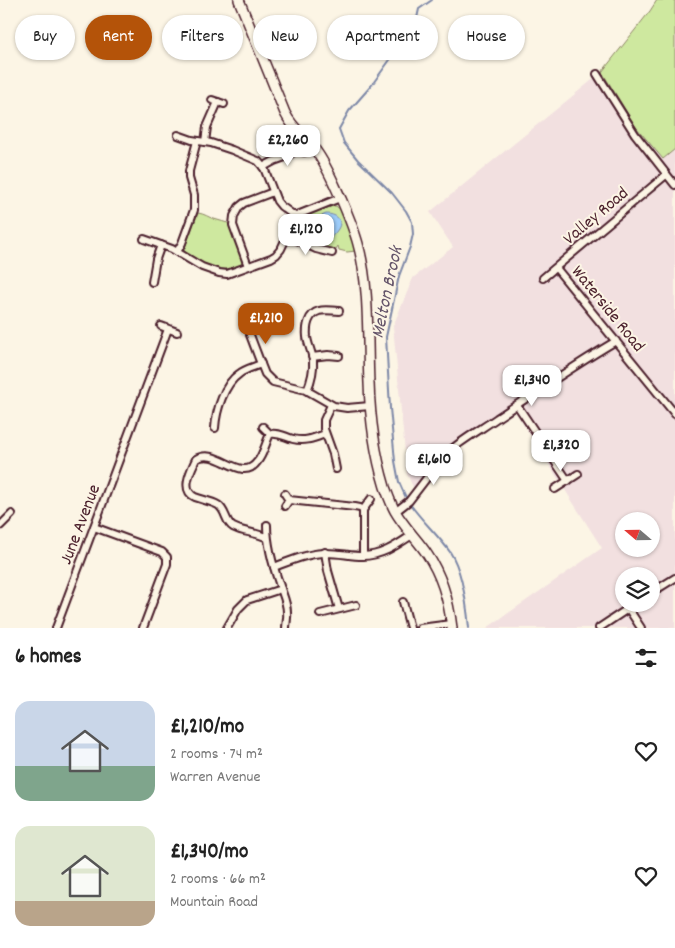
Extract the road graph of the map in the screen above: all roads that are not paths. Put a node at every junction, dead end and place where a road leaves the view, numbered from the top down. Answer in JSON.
{"nodes":[{"id":1,"x":239,"y":0,"type":"edge"},
{"id":2,"x":597,"y":74,"type":"dead end"},
{"id":3,"x":218,"y":102,"type":"dead end"},
{"id":4,"x":178,"y":135,"type":"dead end"},
{"id":5,"x":197,"y":141,"type":"junction"},
{"id":6,"x":205,"y":142,"type":"junction"},
{"id":7,"x":299,"y":147,"type":"dead end"},
{"id":8,"x":263,"y":167,"type":"junction"},
{"id":9,"x":666,"y":175,"type":"junction"},
{"id":10,"x":675,"y":185,"type":"edge"},
{"id":11,"x":273,"y":192,"type":"junction"},
{"id":12,"x":340,"y":198,"type":"junction"},
{"id":13,"x":296,"y":217,"type":"junction"},
{"id":14,"x":287,"y":235,"type":"junction"},
{"id":15,"x":144,"y":239,"type":"dead end"},
{"id":16,"x":161,"y":245,"type":"junction"},
{"id":17,"x":177,"y":252,"type":"junction"},
{"id":18,"x":327,"y":254,"type":"dead end"},
{"id":19,"x":248,"y":266,"type":"junction"},
{"id":20,"x":556,"y":268,"type":"junction"},
{"id":21,"x":151,"y":277,"type":"dead end"},
{"id":22,"x":543,"y":278,"type":"dead end"},
{"id":23,"x":339,"y":311,"type":"dead end"},
{"id":24,"x":161,"y":326,"type":"dead end"},
{"id":25,"x":168,"y":329,"type":"junction"},
{"id":26,"x":177,"y":332,"type":"dead end"},
{"id":27,"x":250,"y":340,"type":"dead end"},
{"id":28,"x":616,"y":341,"type":"junction"},
{"id":29,"x":341,"y":355,"type":"dead end"},
{"id":30,"x":312,"y":357,"type":"junction"},
{"id":31,"x":261,"y":364,"type":"junction"},
{"id":32,"x":307,"y":391,"type":"junction"},
{"id":33,"x":517,"y":404,"type":"junction"},
{"id":34,"x":331,"y":405,"type":"junction"},
{"id":35,"x":370,"y":406,"type":"junction"},
{"id":36,"x":675,"y":414,"type":"edge"},
{"id":37,"x":262,"y":427,"type":"dead end"},
{"id":38,"x":215,"y":428,"type":"dead end"},
{"id":39,"x":270,"y":434,"type":"junction"},
{"id":40,"x":325,"y":434,"type":"junction"},
{"id":41,"x":333,"y":454,"type":"junction"},
{"id":42,"x":326,"y":456,"type":"dead end"},
{"id":43,"x":336,"y":469,"type":"dead end"},
{"id":44,"x":578,"y":474,"type":"dead end"},
{"id":45,"x":568,"y":481,"type":"junction"},
{"id":46,"x":555,"y":489,"type":"dead end"},
{"id":47,"x":371,"y":499,"type":"dead end"},
{"id":48,"x":287,"y":500,"type":"dead end"},
{"id":49,"x":363,"y":510,"type":"junction"},
{"id":50,"x":399,"y":510,"type":"junction"},
{"id":51,"x":12,"y":514,"type":"dead end"},
{"id":52,"x":1,"y":524,"type":"edge"},
{"id":53,"x":267,"y":525,"type":"dead end"},
{"id":54,"x":94,"y":527,"type":"junction"},
{"id":55,"x":9,"y":529,"type":"dead end"},
{"id":56,"x":412,"y":535,"type":"junction"},
{"id":57,"x":267,"y":538,"type":"junction"},
{"id":58,"x":325,"y":552,"type":"junction"},
{"id":59,"x":363,"y":556,"type":"junction"},
{"id":60,"x":274,"y":567,"type":"junction"},
{"id":61,"x":675,"y":578,"type":"edge"},
{"id":62,"x":660,"y":587,"type":"edge"},
{"id":63,"x":281,"y":589,"type":"junction"},
{"id":64,"x":402,"y":602,"type":"dead end"},
{"id":65,"x":356,"y":605,"type":"dead end"},
{"id":66,"x":338,"y":609,"type":"junction"},
{"id":67,"x":622,"y":612,"type":"edge"},
{"id":68,"x":631,"y":612,"type":"edge"},
{"id":69,"x":320,"y":614,"type":"dead end"},
{"id":70,"x":452,"y":626,"type":"edge"},
{"id":71,"x":56,"y":628,"type":"edge"},
{"id":72,"x":143,"y":628,"type":"edge"},
{"id":73,"x":227,"y":628,"type":"edge"},
{"id":74,"x":286,"y":628,"type":"edge"},
{"id":75,"x":410,"y":628,"type":"edge"},
{"id":76,"x":420,"y":628,"type":"edge"},
{"id":77,"x":599,"y":628,"type":"edge"},
{"id":78,"x":641,"y":628,"type":"edge"}],
"edges":[{"from":1,"to":12,"type":"street"},
{"from":2,"to":9,"type":"street"},
{"from":3,"to":6,"type":"street"},
{"from":4,"to":5,"type":"street"},
{"from":5,"to":6,"type":"street"},
{"from":5,"to":17,"type":"street"},
{"from":6,"to":8,"type":"street"},
{"from":7,"to":8,"type":"street"},
{"from":8,"to":11,"type":"street"},
{"from":9,"to":10,"type":"street"},
{"from":9,"to":20,"type":"street","name":"Valley Road"},
{"from":11,"to":13,"type":"street"},
{"from":11,"to":19,"type":"street"},
{"from":12,"to":13,"type":"street"},
{"from":12,"to":35,"type":"street"},
{"from":13,"to":14,"type":"street"},
{"from":14,"to":18,"type":"street"},
{"from":14,"to":19,"type":"street"},
{"from":15,"to":16,"type":"street"},
{"from":16,"to":17,"type":"street"},
{"from":16,"to":21,"type":"street"},
{"from":17,"to":19,"type":"street"},
{"from":20,"to":22,"type":"street","name":"Valley Road"},
{"from":20,"to":28,"type":"street","name":"Waterside Road"},
{"from":23,"to":30,"type":"street"},
{"from":24,"to":25,"type":"street"},
{"from":25,"to":26,"type":"street"},
{"from":25,"to":54,"type":"street","name":"June Avenue"},
{"from":27,"to":31,"type":"street"},
{"from":28,"to":33,"type":"street"},
{"from":28,"to":36,"type":"street","name":"Waterside Road"},
{"from":29,"to":30,"type":"street"},
{"from":30,"to":32,"type":"street"},
{"from":31,"to":32,"type":"street"},
{"from":31,"to":38,"type":"street"},
{"from":32,"to":34,"type":"street"},
{"from":33,"to":45,"type":"street"},
{"from":33,"to":50,"type":"street"},
{"from":34,"to":35,"type":"street"},
{"from":34,"to":40,"type":"street"},
{"from":35,"to":50,"type":"street"},
{"from":37,"to":39,"type":"street"},
{"from":39,"to":40,"type":"street"},
{"from":39,"to":57,"type":"street"},
{"from":40,"to":41,"type":"street"},
{"from":41,"to":42,"type":"street"},
{"from":41,"to":43,"type":"street"},
{"from":44,"to":45,"type":"street"},
{"from":45,"to":46,"type":"street"},
{"from":47,"to":49,"type":"street"},
{"from":48,"to":49,"type":"street"},
{"from":49,"to":59,"type":"street"},
{"from":50,"to":56,"type":"street"},
{"from":51,"to":52,"type":"street"},
{"from":52,"to":55,"type":"street"},
{"from":53,"to":57,"type":"street"},
{"from":54,"to":71,"type":"street","name":"June Avenue"},
{"from":54,"to":72,"type":"street"},
{"from":56,"to":59,"type":"street"},
{"from":56,"to":70,"type":"street"},
{"from":57,"to":60,"type":"street"},
{"from":58,"to":59,"type":"street"},
{"from":58,"to":60,"type":"street"},
{"from":58,"to":66,"type":"street"},
{"from":60,"to":63,"type":"street"},
{"from":61,"to":62,"type":"street"},
{"from":63,"to":73,"type":"street"},
{"from":63,"to":74,"type":"street"},
{"from":64,"to":75,"type":"street"},
{"from":65,"to":66,"type":"street"},
{"from":66,"to":69,"type":"street"},
{"from":67,"to":77,"type":"street"},
{"from":68,"to":78,"type":"street"},
{"from":70,"to":76,"type":"street"}]}
